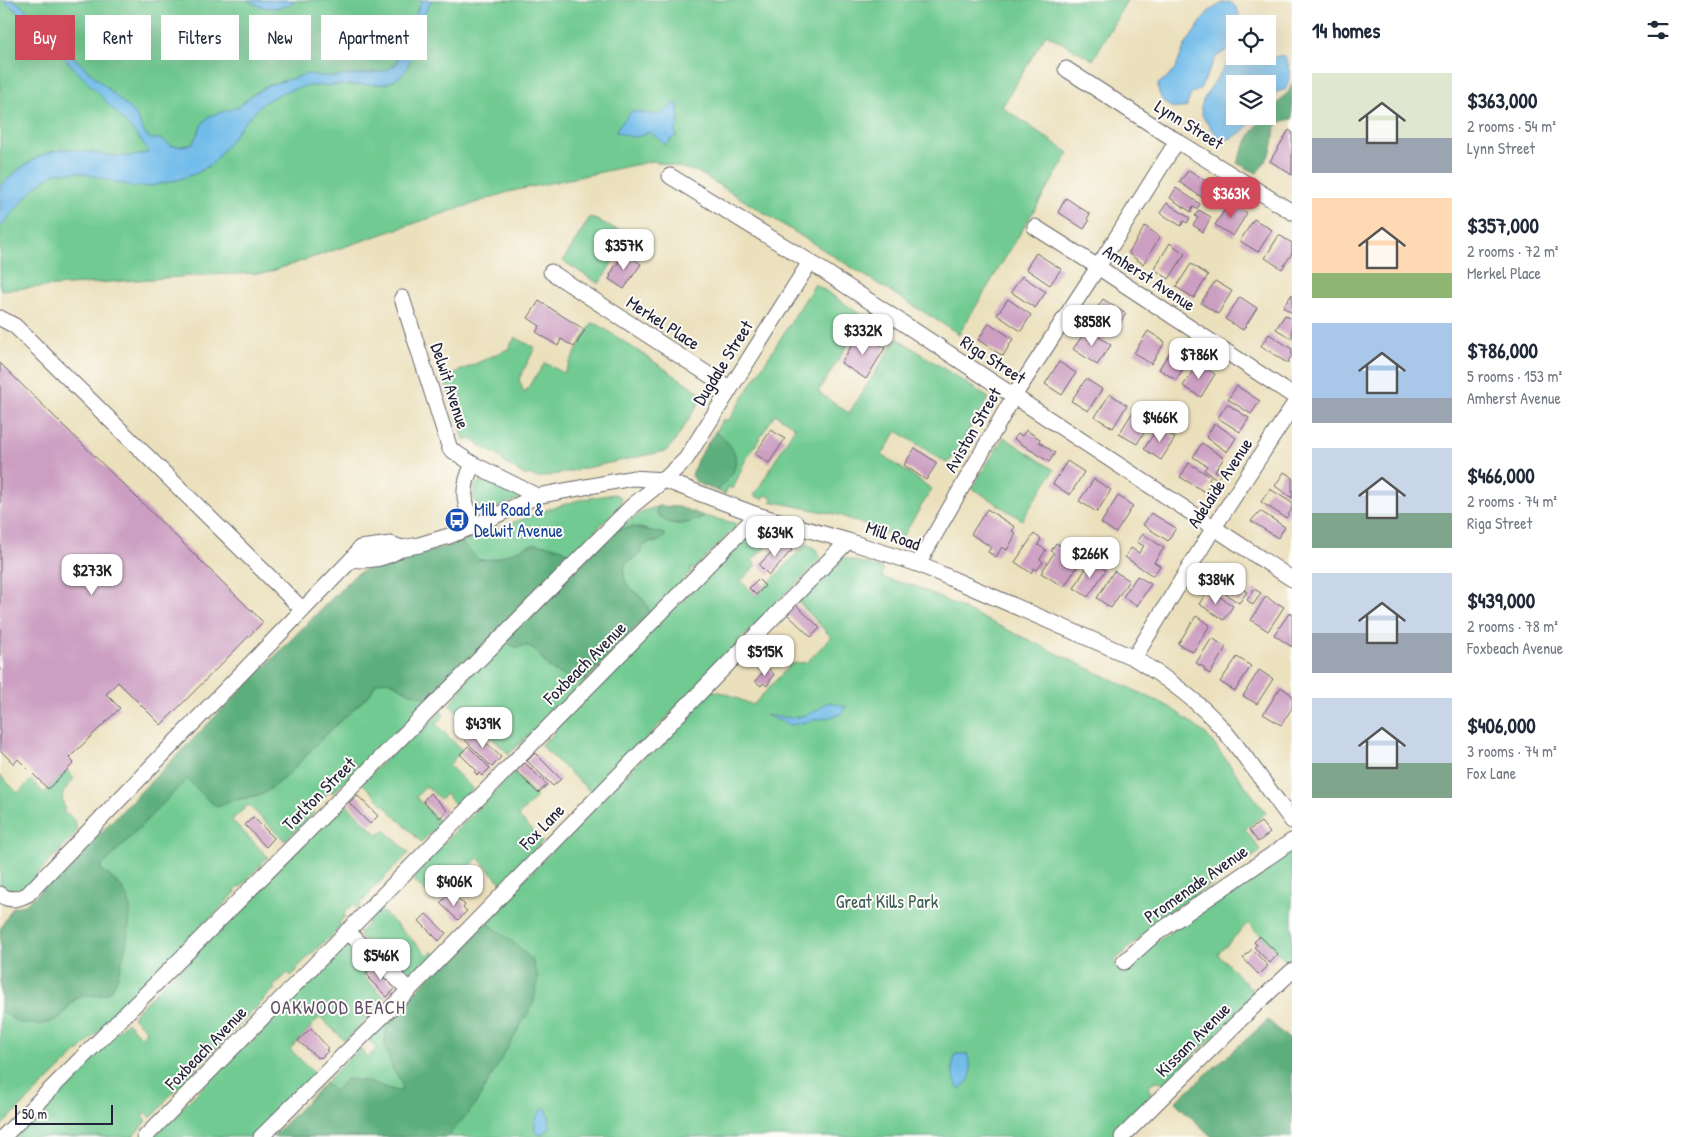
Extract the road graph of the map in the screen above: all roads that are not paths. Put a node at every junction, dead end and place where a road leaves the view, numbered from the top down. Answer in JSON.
{"nodes":[{"id":1,"x":1066,"y":69,"type":"dead end"},
{"id":2,"x":1177,"y":141,"type":"junction"},
{"id":3,"x":670,"y":176,"type":"dead end"},
{"id":4,"x":1292,"y":212,"type":"edge"},
{"id":5,"x":1035,"y":227,"type":"dead end"},
{"id":6,"x":810,"y":262,"type":"junction"},
{"id":7,"x":1098,"y":267,"type":"junction"},
{"id":8,"x":551,"y":272,"type":"dead end"},
{"id":9,"x":402,"y":298,"type":"dead end"},
{"id":10,"x":0,"y":318,"type":"edge"},
{"id":11,"x":729,"y":388,"type":"junction"},
{"id":12,"x":1292,"y":395,"type":"edge"},
{"id":13,"x":1014,"y":396,"type":"junction"},
{"id":14,"x":1292,"y":406,"type":"edge"},
{"id":15,"x":473,"y":464,"type":"junction"},
{"id":16,"x":664,"y":480,"type":"junction"},
{"id":17,"x":537,"y":496,"type":"junction"},
{"id":18,"x":757,"y":515,"type":"junction"},
{"id":19,"x":474,"y":526,"type":"junction"},
{"id":20,"x":1213,"y":528,"type":"junction"},
{"id":21,"x":848,"y":541,"type":"junction"},
{"id":22,"x":402,"y":548,"type":"junction"},
{"id":23,"x":352,"y":559,"type":"junction"},
{"id":24,"x":918,"y":564,"type":"junction"},
{"id":25,"x":1292,"y":579,"type":"edge"},
{"id":26,"x":302,"y":609,"type":"junction"},
{"id":27,"x":1134,"y":658,"type":"junction"},
{"id":28,"x":1292,"y":821,"type":"edge"},
{"id":29,"x":1292,"y":841,"type":"edge"},
{"id":30,"x":0,"y":894,"type":"edge"},
{"id":31,"x":347,"y":931,"type":"junction"},
{"id":32,"x":1124,"y":962,"type":"dead end"},
{"id":33,"x":1292,"y":971,"type":"edge"},
{"id":34,"x":409,"y":990,"type":"junction"},
{"id":35,"x":3,"y":1137,"type":"edge"},
{"id":36,"x":145,"y":1137,"type":"edge"},
{"id":37,"x":261,"y":1137,"type":"edge"},
{"id":38,"x":1122,"y":1137,"type":"edge"}],
"edges":[{"from":1,"to":2,"type":"street","name":"Lynn Street"},
{"from":2,"to":4,"type":"street","name":"Lynn Street"},
{"from":2,"to":7,"type":"street","name":"Aviston Street"},
{"from":3,"to":6,"type":"street","name":"Riga Street"},
{"from":5,"to":7,"type":"street","name":"Amherst Avenue"},
{"from":6,"to":11,"type":"street","name":"Dugdale Street"},
{"from":6,"to":13,"type":"street","name":"Riga Street"},
{"from":7,"to":12,"type":"street","name":"Amherst Avenue"},
{"from":7,"to":13,"type":"street","name":"Aviston Street"},
{"from":8,"to":11,"type":"street","name":"Merkel Place"},
{"from":9,"to":15,"type":"street","name":"Delwit Avenue"},
{"from":10,"to":26,"type":"street"},
{"from":11,"to":16,"type":"street","name":"Dugdale Street"},
{"from":13,"to":20,"type":"street","name":"Riga Street"},
{"from":13,"to":24,"type":"street","name":"Aviston Street"},
{"from":14,"to":20,"type":"street","name":"Adelaide Avenue"},
{"from":15,"to":17,"type":"street","name":"Delwit Avenue"},
{"from":15,"to":19,"type":"street"},
{"from":16,"to":17,"type":"street","name":"Mill Road"},
{"from":16,"to":18,"type":"street","name":"Mill Road"},
{"from":16,"to":35,"type":"street","name":"Tarlton Street"},
{"from":17,"to":19,"type":"street","name":"Mill Road"},
{"from":18,"to":21,"type":"street","name":"Mill Road"},
{"from":18,"to":31,"type":"street","name":"Foxbeach Avenue"},
{"from":19,"to":22,"type":"street","name":"Mill Road"},
{"from":20,"to":25,"type":"street","name":"Riga Street"},
{"from":20,"to":27,"type":"street","name":"Adelaide Avenue"},
{"from":21,"to":24,"type":"street","name":"Mill Road"},
{"from":21,"to":34,"type":"street","name":"Fox Lane"},
{"from":22,"to":23,"type":"street"},
{"from":22,"to":23,"type":"street"},
{"from":23,"to":26,"type":"street"},
{"from":24,"to":27,"type":"street","name":"Mill Road"},
{"from":26,"to":30,"type":"street"},
{"from":27,"to":28,"type":"street","name":"Mill Road"},
{"from":29,"to":32,"type":"street","name":"Promenade Avenue"},
{"from":31,"to":34,"type":"street"},
{"from":31,"to":36,"type":"street","name":"Foxbeach Avenue"},
{"from":33,"to":38,"type":"street","name":"Kissam Avenue"},
{"from":34,"to":37,"type":"street","name":"Fox Lane"}]}
